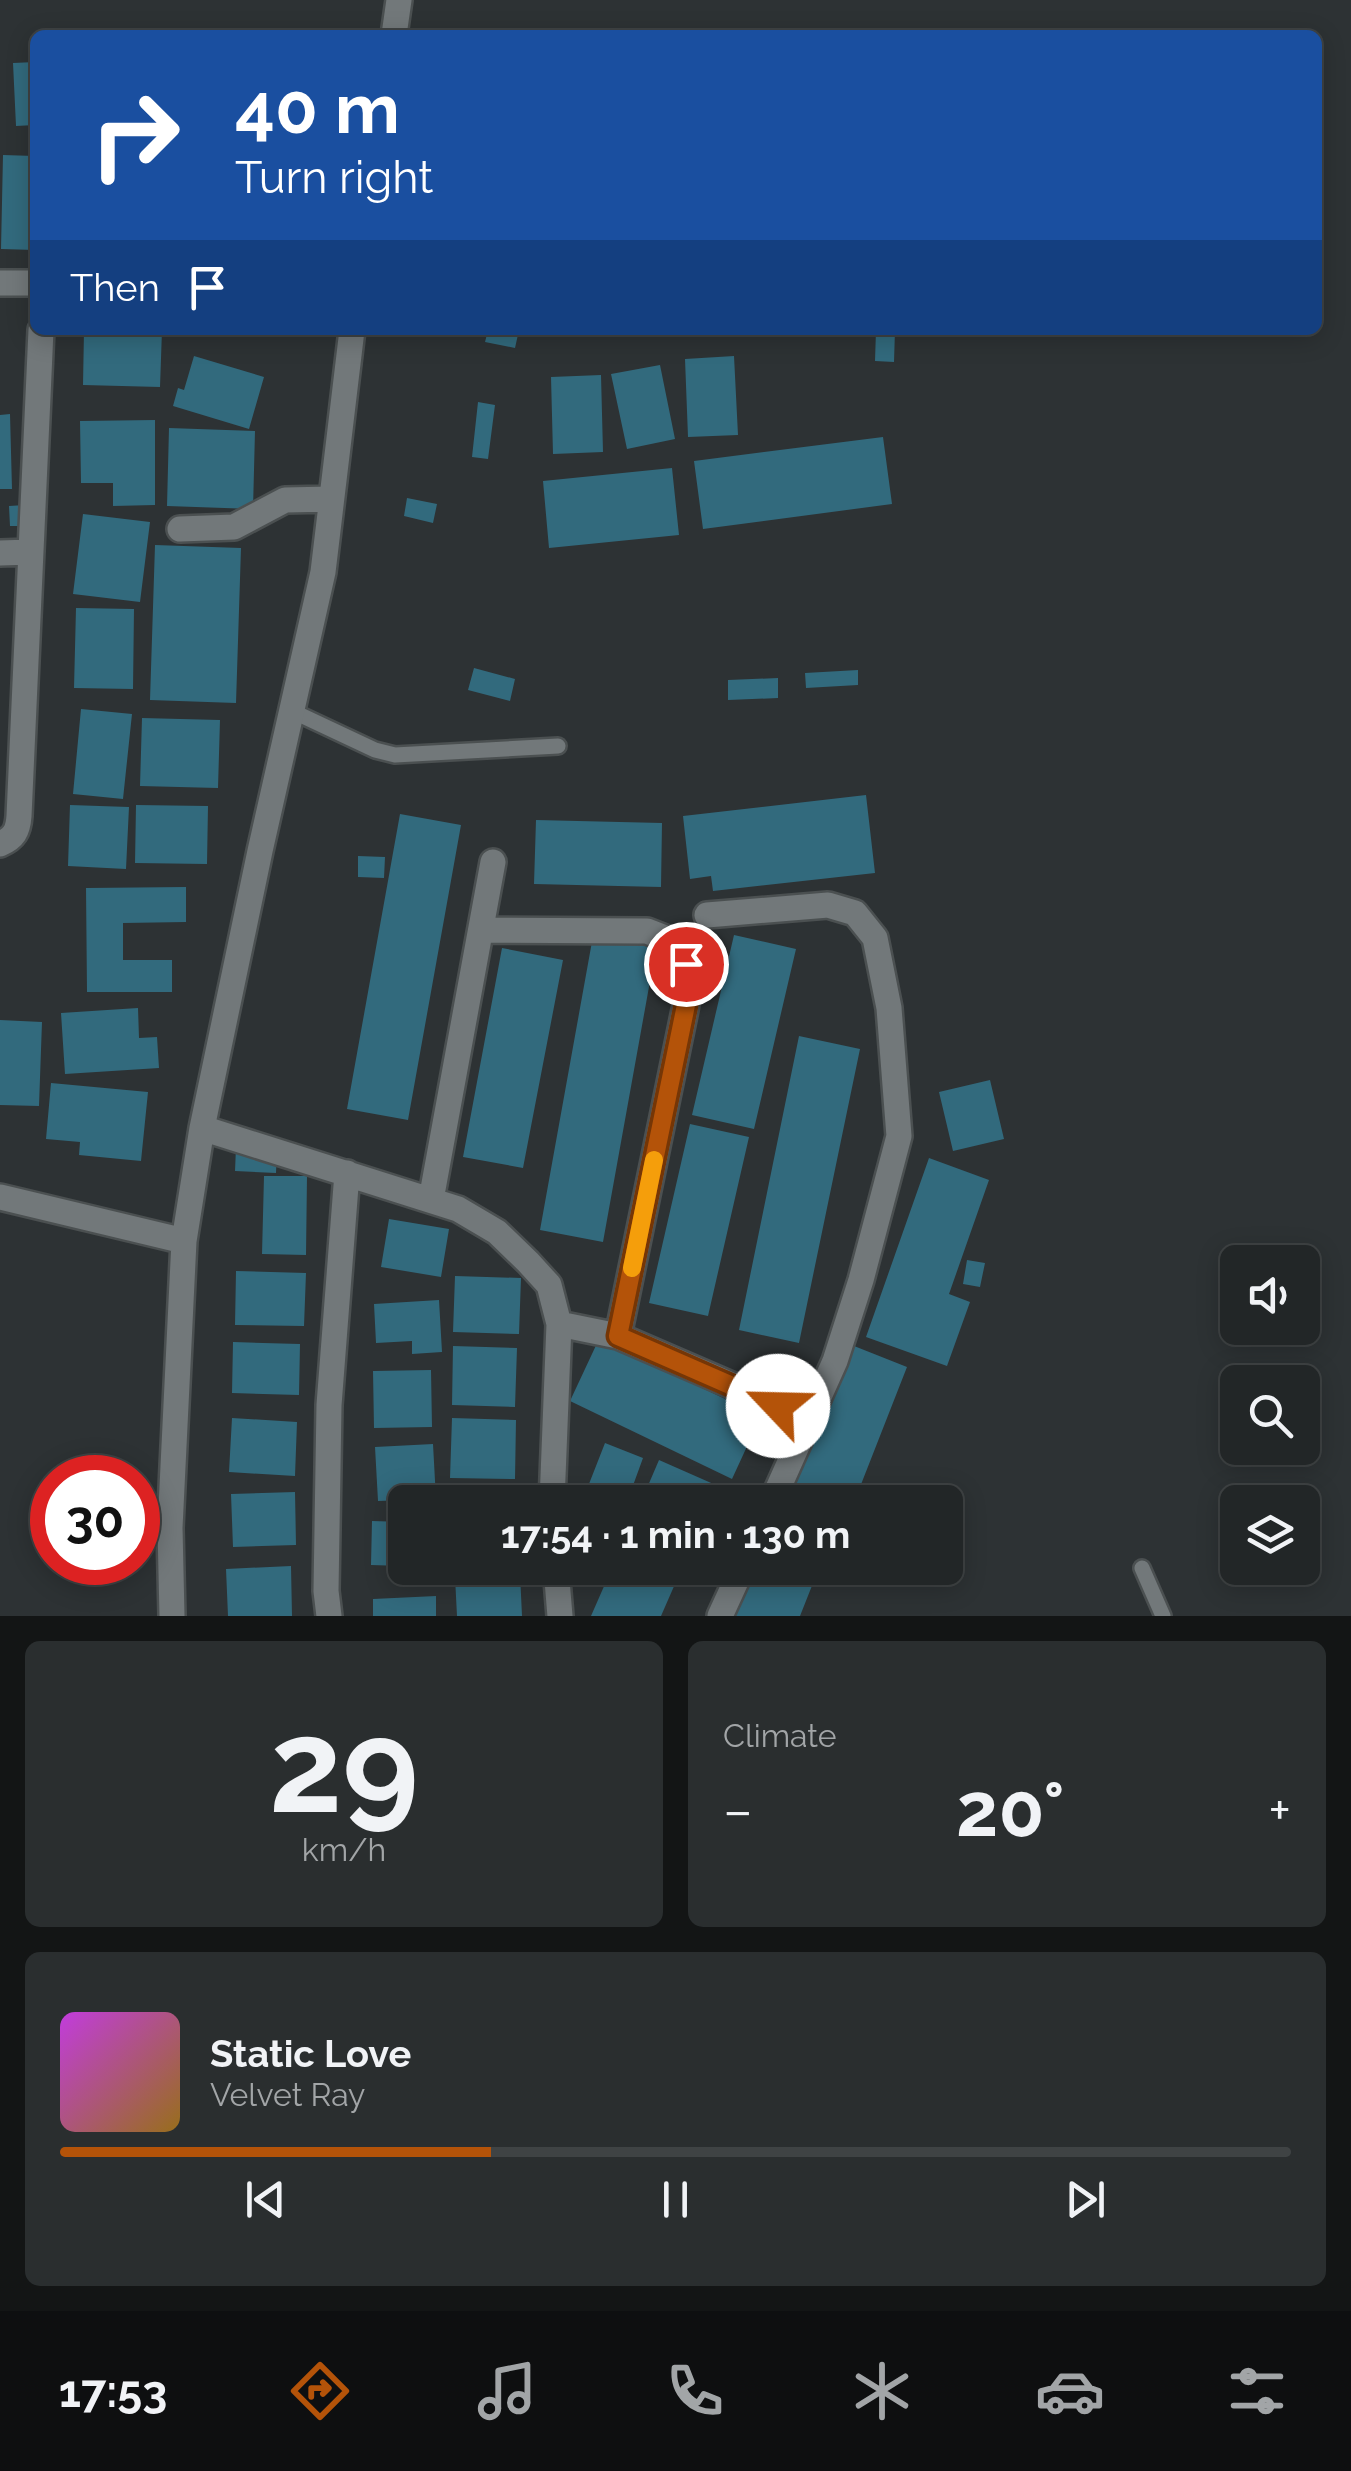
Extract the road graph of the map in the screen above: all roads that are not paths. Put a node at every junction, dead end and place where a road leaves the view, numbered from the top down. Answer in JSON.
{"nodes":[{"id":1,"x":395,"y":0,"type":"edge"},
{"id":2,"x":395,"y":30,"type":"edge"},
{"id":3,"x":0,"y":282,"type":"edge"},
{"id":4,"x":30,"y":283,"type":"edge"},
{"id":5,"x":41,"y":335,"type":"edge"},
{"id":6,"x":351,"y":335,"type":"edge"},
{"id":7,"x":331,"y":499,"type":"junction"},
{"id":8,"x":180,"y":528,"type":"dead end"},
{"id":9,"x":30,"y":552,"type":"junction"},
{"id":10,"x":0,"y":553,"type":"edge"},
{"id":11,"x":292,"y":711,"type":"junction"},
{"id":12,"x":558,"y":746,"type":"dead end"},
{"id":13,"x":0,"y":844,"type":"edge"},
{"id":14,"x":493,"y":862,"type":"dead end"},
{"id":15,"x":707,"y":915,"type":"dead end"},
{"id":16,"x":480,"y":930,"type":"junction"},
{"id":17,"x":202,"y":1128,"type":"junction"},
{"id":18,"x":347,"y":1173,"type":"junction"},
{"id":19,"x":0,"y":1197,"type":"edge"},
{"id":20,"x":431,"y":1200,"type":"junction"},
{"id":21,"x":184,"y":1240,"type":"junction"},
{"id":22,"x":559,"y":1324,"type":"junction"},
{"id":23,"x":618,"y":1336,"type":"junction"},
{"id":24,"x":810,"y":1419,"type":"junction"},
{"id":25,"x":553,"y":1485,"type":"edge"},
{"id":26,"x":780,"y":1485,"type":"edge"},
{"id":27,"x":1142,"y":1568,"type":"dead end"},
{"id":28,"x":557,"y":1585,"type":"edge"},
{"id":29,"x":734,"y":1585,"type":"edge"},
{"id":30,"x":172,"y":1616,"type":"edge"},
{"id":31,"x":329,"y":1616,"type":"edge"},
{"id":32,"x":560,"y":1616,"type":"edge"},
{"id":33,"x":720,"y":1616,"type":"edge"},
{"id":34,"x":1163,"y":1616,"type":"edge"}],
"edges":[{"from":1,"to":2,"type":"street"},
{"from":3,"to":4,"type":"street"},
{"from":5,"to":9,"type":"street"},
{"from":6,"to":7,"type":"street"},
{"from":7,"to":8,"type":"street"},
{"from":7,"to":11,"type":"street"},
{"from":9,"to":10,"type":"street"},
{"from":9,"to":13,"type":"street"},
{"from":11,"to":12,"type":"lane"},
{"from":11,"to":17,"type":"street"},
{"from":14,"to":16,"type":"street"},
{"from":15,"to":24,"type":"street"},
{"from":16,"to":20,"type":"street"},
{"from":16,"to":23,"type":"street"},
{"from":17,"to":18,"type":"street"},
{"from":17,"to":21,"type":"street"},
{"from":18,"to":20,"type":"street"},
{"from":18,"to":31,"type":"street"},
{"from":19,"to":21,"type":"street"},
{"from":20,"to":22,"type":"street"},
{"from":21,"to":30,"type":"street"},
{"from":22,"to":23,"type":"street"},
{"from":22,"to":25,"type":"street"},
{"from":23,"to":24,"type":"street"},
{"from":24,"to":26,"type":"street"},
{"from":27,"to":34,"type":"lane"},
{"from":28,"to":32,"type":"street"},
{"from":29,"to":33,"type":"street"}]}
